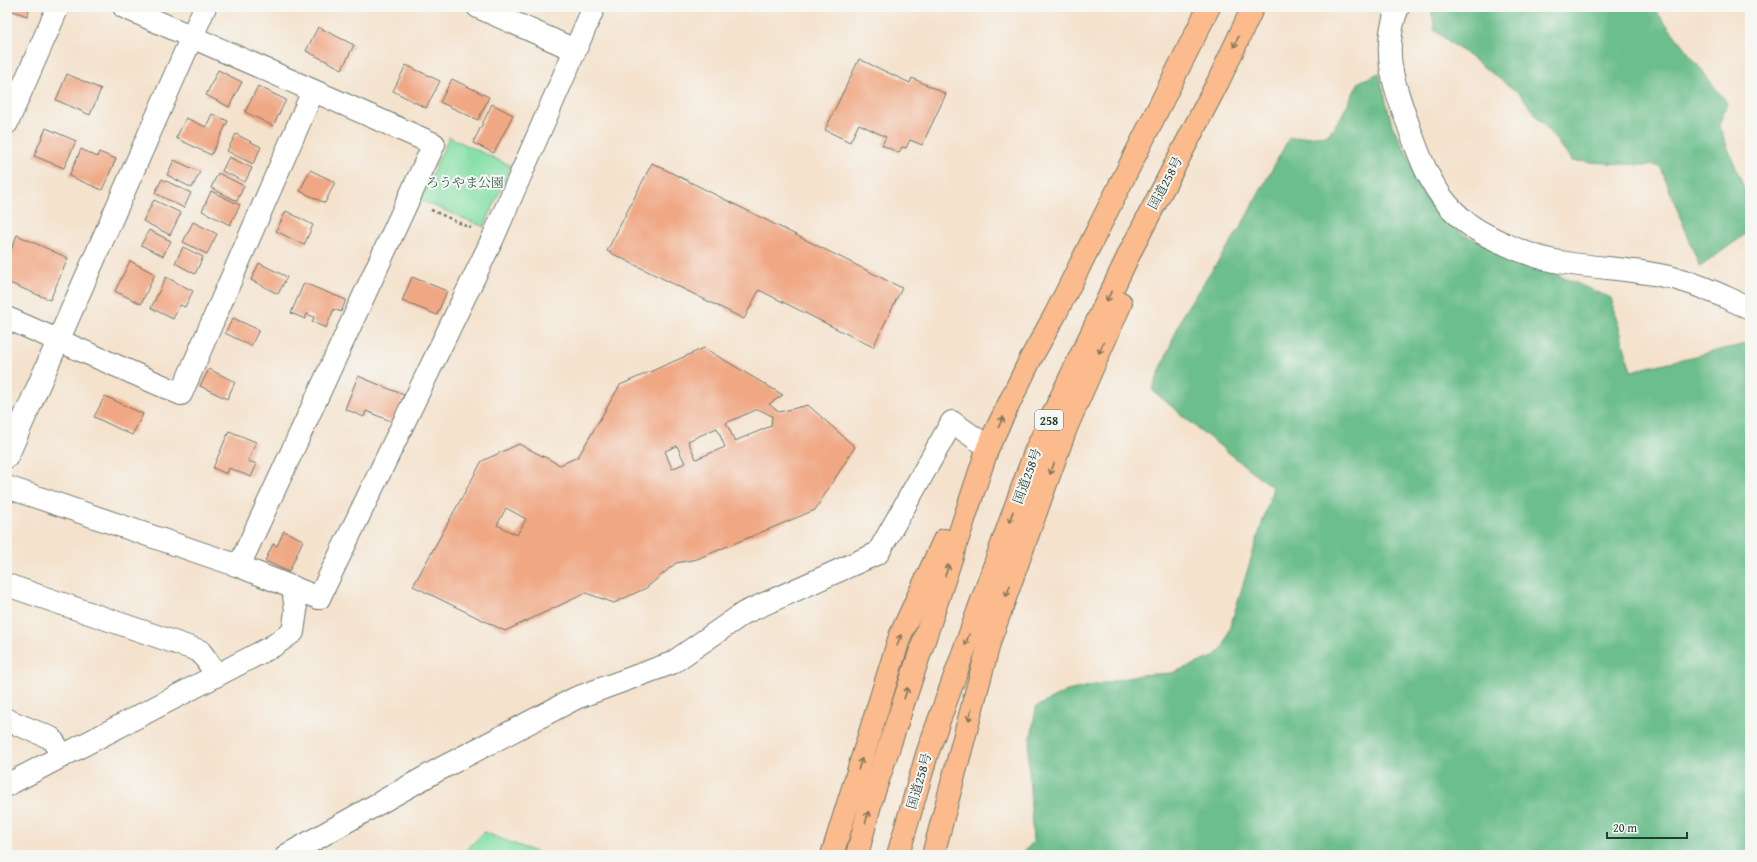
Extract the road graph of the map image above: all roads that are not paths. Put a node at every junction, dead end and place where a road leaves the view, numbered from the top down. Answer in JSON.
{"nodes":[{"id":1,"x":58,"y":7,"type":"edge"},
{"id":2,"x":124,"y":7,"type":"edge"},
{"id":3,"x":204,"y":7,"type":"edge"},
{"id":4,"x":478,"y":7,"type":"edge"},
{"id":5,"x":594,"y":7,"type":"edge"},
{"id":6,"x":1209,"y":7,"type":"edge"},
{"id":7,"x":1253,"y":7,"type":"edge"},
{"id":8,"x":1398,"y":7,"type":"edge"},
{"id":9,"x":191,"y":37,"type":"junction"},
{"id":10,"x":575,"y":50,"type":"junction"},
{"id":11,"x":1218,"y":82,"type":"junction"},
{"id":12,"x":313,"y":91,"type":"junction"},
{"id":13,"x":7,"y":123,"type":"edge"},
{"id":14,"x":1750,"y":308,"type":"edge"},
{"id":15,"x":7,"y":318,"type":"edge"},
{"id":16,"x":58,"y":340,"type":"junction"},
{"id":17,"x":988,"y":447,"type":"junction"},
{"id":18,"x":7,"y":457,"type":"edge"},
{"id":19,"x":7,"y":487,"type":"edge"},
{"id":20,"x":239,"y":566,"type":"junction"},
{"id":21,"x":7,"y":585,"type":"edge"},
{"id":22,"x":293,"y":588,"type":"junction"},
{"id":23,"x":217,"y":676,"type":"junction"},
{"id":24,"x":7,"y":720,"type":"edge"},
{"id":25,"x":64,"y":756,"type":"junction"},
{"id":26,"x":7,"y":785,"type":"edge"},
{"id":27,"x":287,"y":855,"type":"edge"},
{"id":28,"x":832,"y":855,"type":"edge"},
{"id":29,"x":857,"y":855,"type":"edge"},
{"id":30,"x":898,"y":855,"type":"edge"},
{"id":31,"x":933,"y":855,"type":"edge"}],
"edges":[{"from":1,"to":13,"type":"street"},
{"from":2,"to":9,"type":"street"},
{"from":3,"to":9,"type":"street"},
{"from":4,"to":10,"type":"street"},
{"from":5,"to":10,"type":"street"},
{"from":17,"to":6,"type":"highway","one_way":true},
{"from":7,"to":11,"type":"highway","name":"国道258号","number":"258","one_way":true},
{"from":8,"to":14,"type":"street"},
{"from":9,"to":12,"type":"street"},
{"from":9,"to":16,"type":"street"},
{"from":10,"to":22,"type":"street"},
{"from":11,"to":30,"type":"highway","name":"国道258号","number":"258","one_way":true},
{"from":11,"to":31,"type":"highway","one_way":true},
{"from":12,"to":16,"type":"street"},
{"from":12,"to":20,"type":"street"},
{"from":15,"to":16,"type":"street"},
{"from":16,"to":18,"type":"street"},
{"from":17,"to":27,"type":"street"},
{"from":28,"to":17,"type":"highway","one_way":true},
{"from":29,"to":17,"type":"highway","one_way":true},
{"from":19,"to":20,"type":"street"},
{"from":20,"to":22,"type":"street"},
{"from":21,"to":23,"type":"street"},
{"from":22,"to":23,"type":"street"},
{"from":23,"to":25,"type":"street"},
{"from":24,"to":25,"type":"street"},
{"from":25,"to":26,"type":"street"}]}
